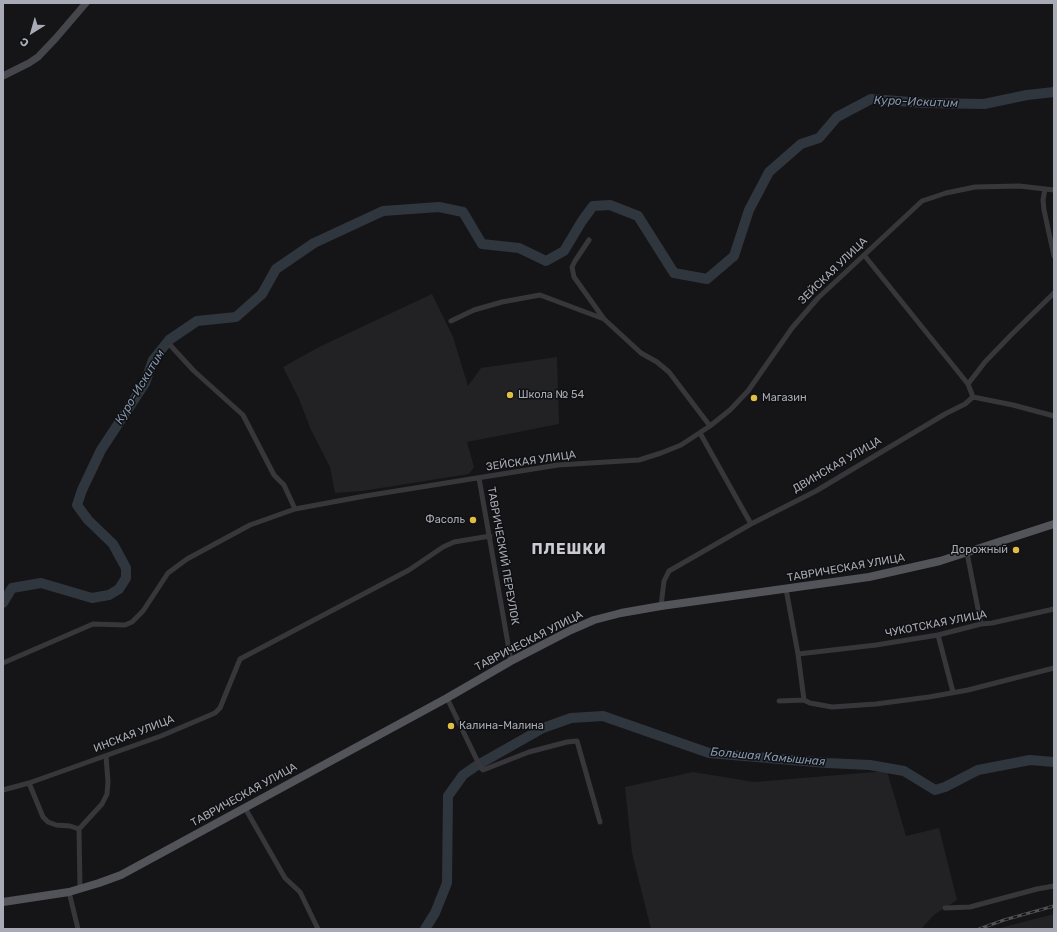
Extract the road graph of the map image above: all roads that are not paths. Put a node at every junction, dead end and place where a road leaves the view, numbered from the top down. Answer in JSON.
{"nodes":[{"id":1,"x":86,"y":3,"type":"edge"},
{"id":2,"x":4,"y":76,"type":"edge"},
{"id":3,"x":1045,"y":189,"type":"junction"},
{"id":4,"x":1054,"y":190,"type":"edge"},
{"id":5,"x":589,"y":240,"type":"dead end"},
{"id":6,"x":864,"y":255,"type":"junction"},
{"id":7,"x":1054,"y":256,"type":"edge"},
{"id":8,"x":1054,"y":293,"type":"edge"},
{"id":9,"x":604,"y":319,"type":"junction"},
{"id":10,"x":451,"y":321,"type":"dead end"},
{"id":11,"x":170,"y":346,"type":"dead end"},
{"id":12,"x":968,"y":384,"type":"junction"},
{"id":13,"x":972,"y":397,"type":"junction"},
{"id":14,"x":1054,"y":416,"type":"edge"},
{"id":15,"x":710,"y":426,"type":"junction"},
{"id":16,"x":700,"y":433,"type":"junction"},
{"id":17,"x":479,"y":478,"type":"junction"},
{"id":18,"x":295,"y":509,"type":"junction"},
{"id":19,"x":751,"y":524,"type":"junction"},
{"id":20,"x":1054,"y":524,"type":"edge"},
{"id":21,"x":490,"y":536,"type":"junction"},
{"id":22,"x":967,"y":553,"type":"junction"},
{"id":23,"x":786,"y":589,"type":"junction"},
{"id":24,"x":661,"y":606,"type":"junction"},
{"id":25,"x":1054,"y":609,"type":"edge"},
{"id":26,"x":980,"y":624,"type":"junction"},
{"id":27,"x":938,"y":635,"type":"junction"},
{"id":28,"x":798,"y":654,"type":"junction"},
{"id":29,"x":512,"y":661,"type":"junction"},
{"id":30,"x":3,"y":663,"type":"edge"},
{"id":31,"x":1054,"y":668,"type":"edge"},
{"id":32,"x":953,"y":692,"type":"junction"},
{"id":33,"x":447,"y":698,"type":"junction"},
{"id":34,"x":804,"y":700,"type":"junction"},
{"id":35,"x":779,"y":701,"type":"dead end"},
{"id":36,"x":106,"y":756,"type":"junction"},
{"id":37,"x":29,"y":783,"type":"junction"},
{"id":38,"x":3,"y":790,"type":"edge"},
{"id":39,"x":245,"y":808,"type":"junction"},
{"id":40,"x":600,"y":822,"type":"dead end"},
{"id":41,"x":79,"y":829,"type":"junction"},
{"id":42,"x":1054,"y":886,"type":"edge"},
{"id":43,"x":80,"y":889,"type":"junction"},
{"id":44,"x":69,"y":892,"type":"junction"},
{"id":45,"x":3,"y":902,"type":"edge"},
{"id":46,"x":945,"y":908,"type":"dead end"},
{"id":47,"x":78,"y":929,"type":"edge"},
{"id":48,"x":318,"y":929,"type":"edge"}],
"edges":[{"from":1,"to":2,"type":"street"},
{"from":3,"to":4,"type":"street","name":"ЗЕЙСКАЯ УЛИЦА"},
{"from":3,"to":6,"type":"street","name":"ЗЕЙСКАЯ УЛИЦА"},
{"from":3,"to":7,"type":"street"},
{"from":5,"to":9,"type":"street"},
{"from":6,"to":12,"type":"street"},
{"from":6,"to":15,"type":"street","name":"ЗЕЙСКАЯ УЛИЦА"},
{"from":8,"to":12,"type":"street"},
{"from":9,"to":10,"type":"street"},
{"from":9,"to":15,"type":"street"},
{"from":11,"to":18,"type":"street"},
{"from":12,"to":13,"type":"street"},
{"from":13,"to":14,"type":"street"},
{"from":13,"to":19,"type":"street","name":"ДВИНСКАЯ УЛИЦА"},
{"from":15,"to":16,"type":"street","name":"ЗЕЙСКАЯ УЛИЦА"},
{"from":16,"to":17,"type":"street","name":"ЗЕЙСКАЯ УЛИЦА"},
{"from":16,"to":19,"type":"street"},
{"from":17,"to":18,"type":"street","name":"ЗЕЙСКАЯ УЛИЦА"},
{"from":17,"to":21,"type":"street","name":"ТАВРИЧЕСКИЙ ПЕРЕУЛОК"},
{"from":18,"to":30,"type":"street","name":"ЗЕЙСКАЯ УЛИЦА"},
{"from":19,"to":24,"type":"street","name":"ДВИНСКАЯ УЛИЦА"},
{"from":20,"to":22,"type":"main road","name":"ТАВРИЧЕСКАЯ УЛИЦА"},
{"from":21,"to":29,"type":"street","name":"ТАВРИЧЕСКИЙ ПЕРЕУЛОК"},
{"from":21,"to":36,"type":"street","name":"ИНСКАЯ УЛИЦА"},
{"from":22,"to":23,"type":"main road","name":"ТАВРИЧЕСКАЯ УЛИЦА"},
{"from":22,"to":26,"type":"street"},
{"from":23,"to":24,"type":"main road","name":"ТАВРИЧЕСКАЯ УЛИЦА"},
{"from":23,"to":28,"type":"street"},
{"from":24,"to":29,"type":"main road","name":"ТАВРИЧЕСКАЯ УЛИЦА"},
{"from":25,"to":26,"type":"street","name":"ЧУКОТСКАЯ УЛИЦА"},
{"from":26,"to":27,"type":"street","name":"ЧУКОТСКАЯ УЛИЦА"},
{"from":27,"to":28,"type":"street","name":"ЧУКОТСКАЯ УЛИЦА"},
{"from":27,"to":32,"type":"street"},
{"from":28,"to":34,"type":"street"},
{"from":29,"to":33,"type":"main road","name":"ТАВРИЧЕСКАЯ УЛИЦА"},
{"from":31,"to":32,"type":"street"},
{"from":32,"to":34,"type":"street"},
{"from":33,"to":39,"type":"main road","name":"ТАВРИЧЕСКАЯ УЛИЦА"},
{"from":33,"to":40,"type":"street"},
{"from":34,"to":35,"type":"street"},
{"from":36,"to":37,"type":"street","name":"ИНСКАЯ УЛИЦА"},
{"from":36,"to":41,"type":"street"},
{"from":37,"to":38,"type":"street","name":"ИНСКАЯ УЛИЦА"},
{"from":37,"to":41,"type":"street"},
{"from":39,"to":43,"type":"main road","name":"ТАВРИЧЕСКАЯ УЛИЦА"},
{"from":39,"to":48,"type":"street"},
{"from":41,"to":43,"type":"street"},
{"from":42,"to":46,"type":"street"},
{"from":43,"to":44,"type":"main road","name":"ТАВРИЧЕСКАЯ УЛИЦА"},
{"from":44,"to":45,"type":"main road","name":"ТАВРИЧЕСКАЯ УЛИЦА"},
{"from":44,"to":47,"type":"street"}]}
